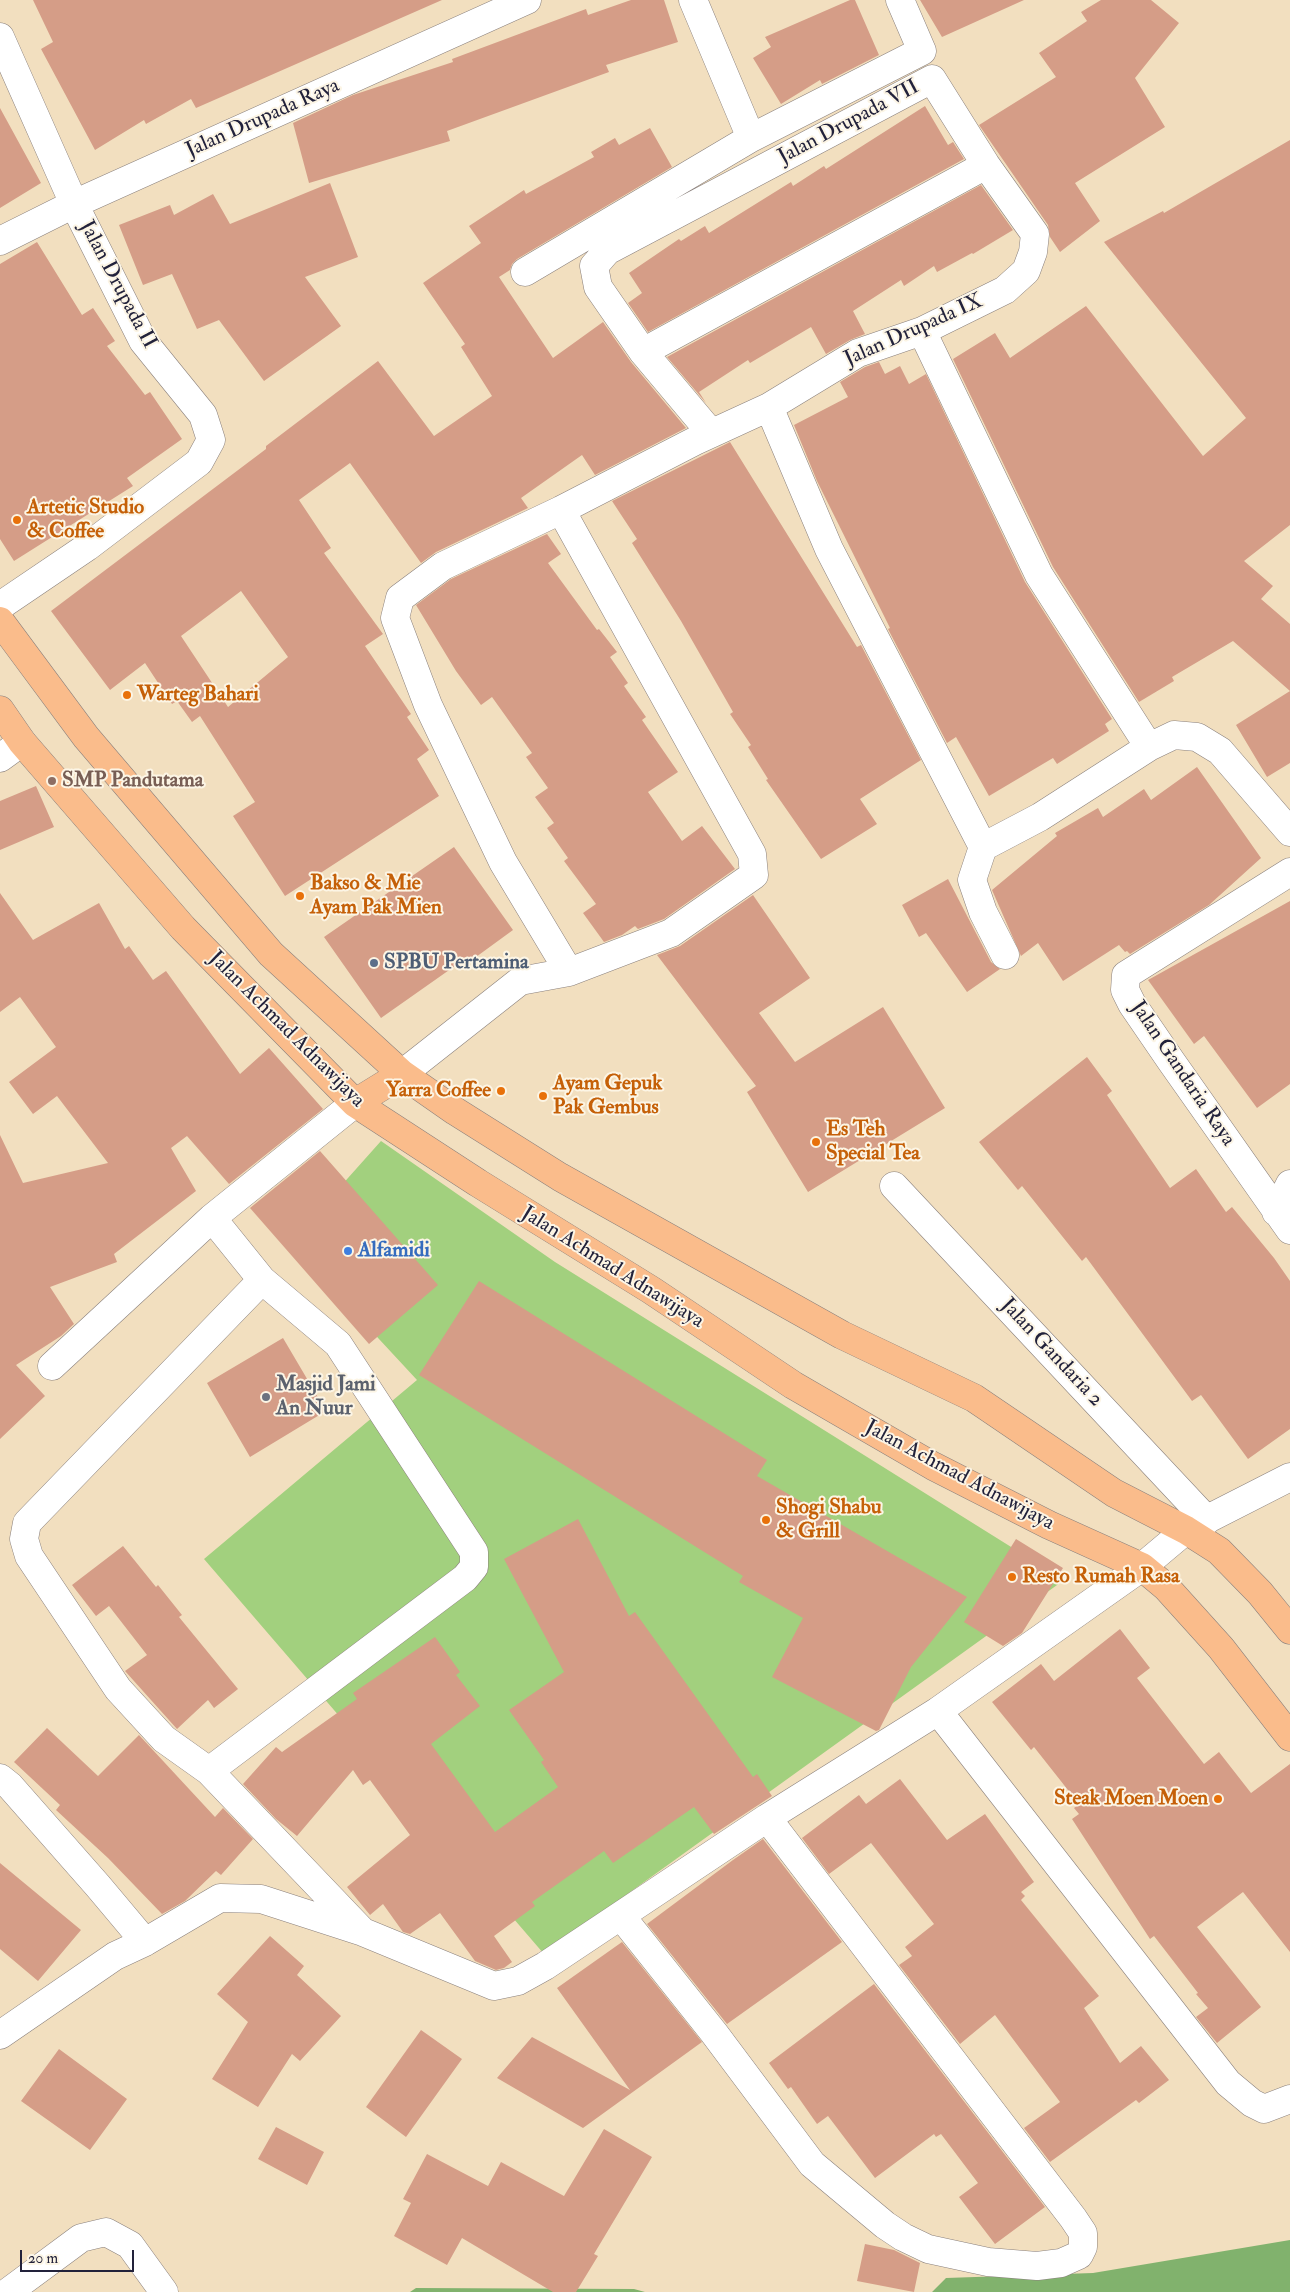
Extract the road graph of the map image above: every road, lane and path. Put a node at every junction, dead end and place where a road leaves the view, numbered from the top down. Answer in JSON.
{"nodes":[{"id":1,"x":527,"y":0,"type":"edge"},
{"id":2,"x":693,"y":0,"type":"edge"},
{"id":3,"x":900,"y":0,"type":"edge"},
{"id":4,"x":0,"y":37,"type":"edge"},
{"id":5,"x":932,"y":79,"type":"joint"},
{"id":6,"x":751,"y":138,"type":"junction"},
{"id":7,"x":986,"y":165,"type":"junction"},
{"id":8,"x":74,"y":204,"type":"junction"},
{"id":9,"x":0,"y":242,"type":"edge"},
{"id":10,"x":526,"y":272,"type":"dead end"},
{"id":11,"x":922,"y":331,"type":"junction"},
{"id":12,"x":643,"y":352,"type":"junction"},
{"id":13,"x":769,"y":407,"type":"junction"},
{"id":14,"x":711,"y":433,"type":"junction"},
{"id":15,"x":560,"y":510,"type":"junction"},
{"id":16,"x":0,"y":606,"type":"edge"},
{"id":17,"x":0,"y":621,"type":"edge"},
{"id":18,"x":0,"y":710,"type":"edge"},
{"id":19,"x":22,"y":742,"type":"junction"},
{"id":20,"x":1150,"y":747,"type":"junction"},
{"id":21,"x":0,"y":758,"type":"edge"},
{"id":22,"x":1290,"y":832,"type":"edge"},
{"id":23,"x":983,"y":847,"type":"junction"},
{"id":24,"x":1290,"y":872,"type":"edge"},
{"id":25,"x":1005,"y":955,"type":"dead end"},
{"id":26,"x":569,"y":972,"type":"junction"},
{"id":27,"x":402,"y":1074,"type":"junction"},
{"id":28,"x":355,"y":1103,"type":"junction"},
{"id":29,"x":1290,"y":1184,"type":"edge"},
{"id":30,"x":894,"y":1186,"type":"dead end"},
{"id":31,"x":212,"y":1218,"type":"junction"},
{"id":32,"x":1283,"y":1221,"type":"edge"},
{"id":33,"x":262,"y":1280,"type":"junction"},
{"id":34,"x":52,"y":1366,"type":"dead end"},
{"id":35,"x":1290,"y":1477,"type":"edge"},
{"id":36,"x":1197,"y":1525,"type":"junction"},
{"id":37,"x":1142,"y":1567,"type":"junction"},
{"id":38,"x":1290,"y":1630,"type":"edge"},
{"id":39,"x":938,"y":1711,"type":"junction"},
{"id":40,"x":1290,"y":1737,"type":"edge"},
{"id":41,"x":208,"y":1771,"type":"junction"},
{"id":42,"x":0,"y":1778,"type":"edge"},
{"id":43,"x":767,"y":1818,"type":"junction"},
{"id":44,"x":621,"y":1916,"type":"junction"},
{"id":45,"x":363,"y":1932,"type":"junction"},
{"id":46,"x":145,"y":1942,"type":"junction"},
{"id":47,"x":0,"y":2034,"type":"edge"},
{"id":48,"x":1290,"y":2099,"type":"edge"},
{"id":49,"x":8,"y":2292,"type":"edge"},
{"id":50,"x":164,"y":2292,"type":"edge"}],
"edges":[{"from":1,"to":8,"type":"street","name":"Jalan Drupada Raya"},
{"from":2,"to":6,"type":"street","name":"Jalan Drupada VII"},
{"from":3,"to":6,"type":"street"},
{"from":4,"to":8,"type":"street","name":"Jalan Drupada II"},
{"from":5,"to":7,"type":"street","name":"Jalan Drupada IX"},
{"from":5,"to":12,"type":"street","name":"Jalan Drupada VII"},
{"from":6,"to":10,"type":"street"},
{"from":7,"to":11,"type":"street","name":"Jalan Drupada IX"},
{"from":7,"to":12,"type":"street"},
{"from":8,"to":9,"type":"street","name":"Jalan Drupada Raya"},
{"from":8,"to":16,"type":"street","name":"Jalan Drupada II"},
{"from":11,"to":13,"type":"street","name":"Jalan Drupada IX"},
{"from":11,"to":20,"type":"street"},
{"from":12,"to":14,"type":"street","name":"Jalan Drupada VII"},
{"from":13,"to":14,"type":"street","name":"Jalan Drupada IX"},
{"from":13,"to":23,"type":"street"},
{"from":14,"to":15,"type":"street","name":"Jalan Drupada IX"},
{"from":15,"to":26,"type":"street","name":"Jalan Drupada IX"},
{"from":15,"to":26,"type":"street"},
{"from":17,"to":27,"type":"main road","name":"Jalan Achmad Adnawijaya"},
{"from":18,"to":19,"type":"main road","name":"Jalan Achmad Adnawijaya"},
{"from":19,"to":21,"type":"street"},
{"from":19,"to":28,"type":"main road","name":"Jalan Achmad Adnawijaya"},
{"from":20,"to":22,"type":"street"},
{"from":20,"to":23,"type":"street"},
{"from":23,"to":25,"type":"street"},
{"from":24,"to":32,"type":"street","name":"Jalan Gandaria Raya"},
{"from":26,"to":27,"type":"street"},
{"from":27,"to":28,"type":"main road"},
{"from":27,"to":36,"type":"main road","name":"Jalan Achmad Adnawijaya"},
{"from":28,"to":31,"type":"street"},
{"from":28,"to":37,"type":"main road","name":"Jalan Achmad Adnawijaya"},
{"from":29,"to":32,"type":"street"},
{"from":30,"to":36,"type":"street","name":"Jalan Gandaria 2"},
{"from":31,"to":33,"type":"street"},
{"from":31,"to":34,"type":"street"},
{"from":33,"to":41,"type":"street"},
{"from":33,"to":41,"type":"street"},
{"from":35,"to":36,"type":"street"},
{"from":36,"to":37,"type":"street"},
{"from":36,"to":38,"type":"main road","name":"Jalan Achmad Adnawijaya"},
{"from":37,"to":39,"type":"street"},
{"from":37,"to":40,"type":"main road","name":"Jalan Achmad Adnawijaya"},
{"from":39,"to":43,"type":"street"},
{"from":39,"to":48,"type":"street"},
{"from":41,"to":45,"type":"street"},
{"from":42,"to":46,"type":"street"},
{"from":43,"to":44,"type":"street"},
{"from":43,"to":44,"type":"street"},
{"from":44,"to":45,"type":"street"},
{"from":45,"to":46,"type":"street"},
{"from":46,"to":47,"type":"street"},
{"from":49,"to":50,"type":"street"}]}
